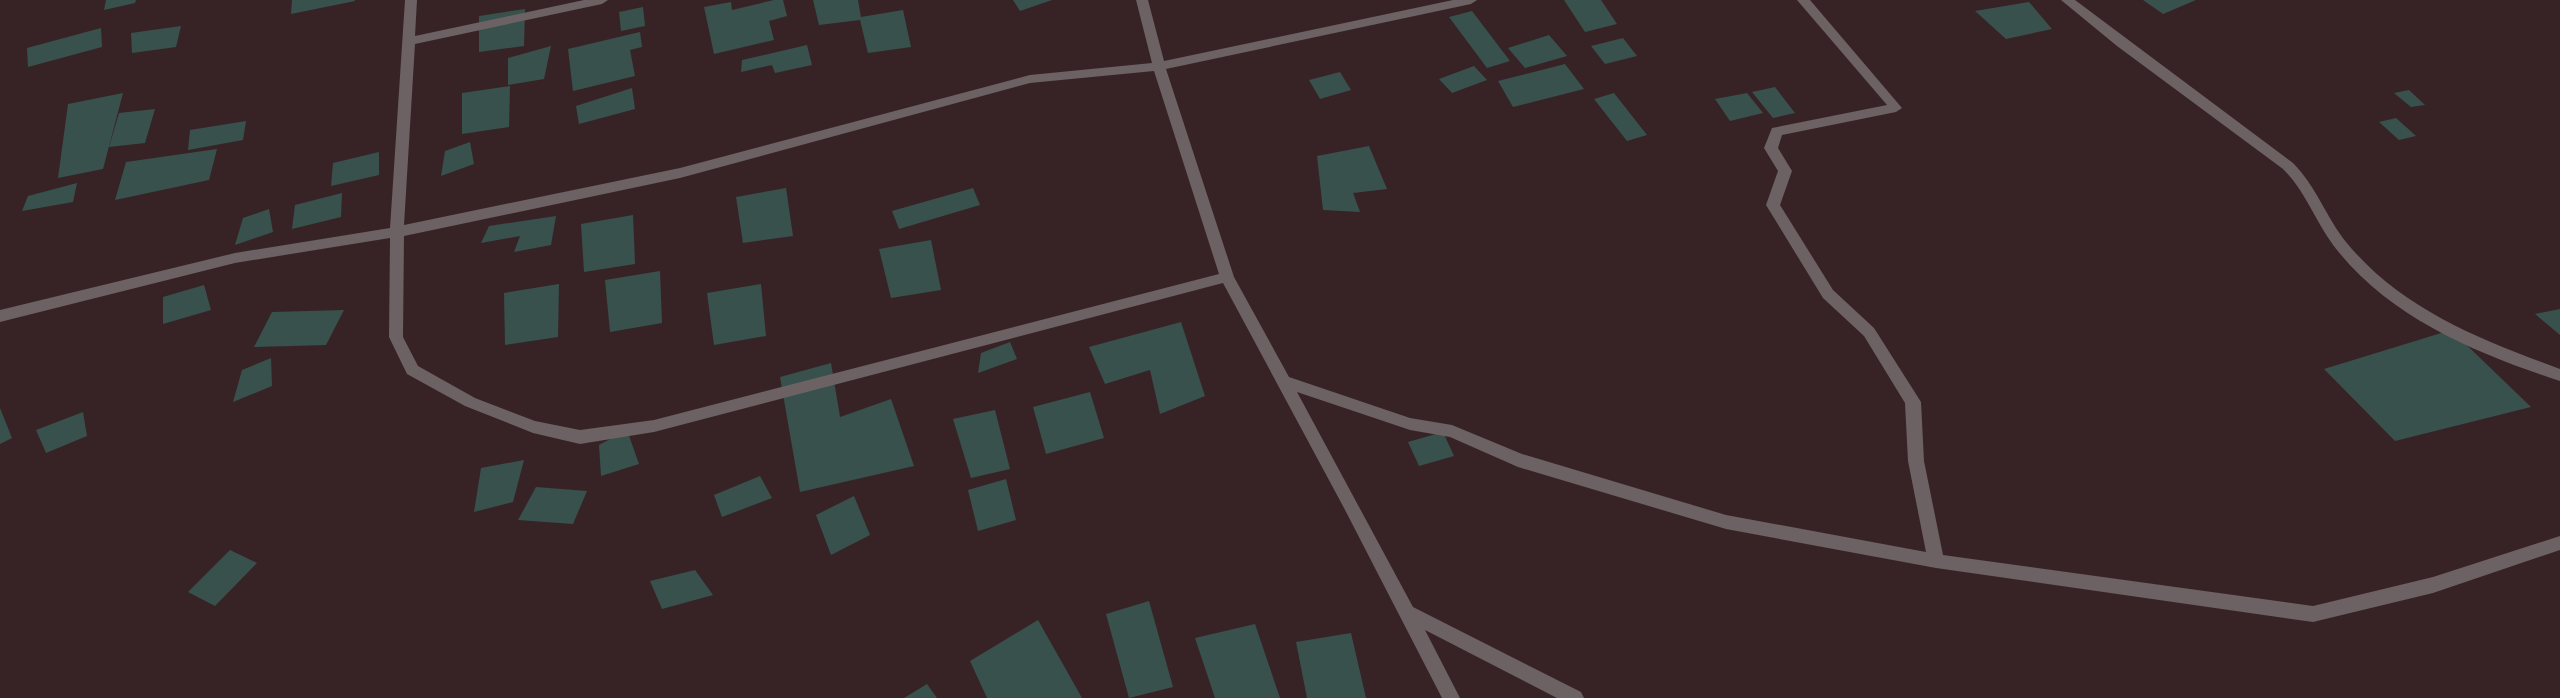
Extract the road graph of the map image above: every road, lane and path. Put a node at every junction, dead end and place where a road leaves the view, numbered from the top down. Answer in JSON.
{"nodes":[{"id":1,"x":411,"y":0,"type":"edge"},
{"id":2,"x":602,"y":0,"type":"edge"},
{"id":3,"x":1142,"y":0,"type":"edge"},
{"id":4,"x":1471,"y":0,"type":"edge"},
{"id":5,"x":1803,"y":0,"type":"edge"},
{"id":6,"x":2067,"y":0,"type":"edge"},
{"id":7,"x":409,"y":41,"type":"junction"},
{"id":8,"x":1159,"y":66,"type":"junction"},
{"id":9,"x":397,"y":232,"type":"junction"},
{"id":10,"x":1227,"y":277,"type":"junction"},
{"id":11,"x":0,"y":316,"type":"edge"},
{"id":12,"x":2560,"y":375,"type":"edge"},
{"id":13,"x":1283,"y":381,"type":"junction"},
{"id":14,"x":2560,"y":543,"type":"edge"},
{"id":15,"x":1936,"y":561,"type":"junction"},
{"id":16,"x":1406,"y":612,"type":"junction"},
{"id":17,"x":1451,"y":698,"type":"edge"},
{"id":18,"x":1575,"y":698,"type":"edge"}],
"edges":[{"from":1,"to":7,"type":"street"},
{"from":2,"to":7,"type":"street"},
{"from":3,"to":8,"type":"street"},
{"from":4,"to":8,"type":"street"},
{"from":5,"to":15,"type":"street"},
{"from":6,"to":12,"type":"street"},
{"from":7,"to":9,"type":"street"},
{"from":8,"to":9,"type":"street"},
{"from":8,"to":10,"type":"street"},
{"from":9,"to":10,"type":"street"},
{"from":9,"to":11,"type":"street"},
{"from":10,"to":13,"type":"street"},
{"from":13,"to":15,"type":"street"},
{"from":13,"to":16,"type":"street"},
{"from":14,"to":15,"type":"street"},
{"from":16,"to":17,"type":"street"},
{"from":16,"to":18,"type":"street"}]}
